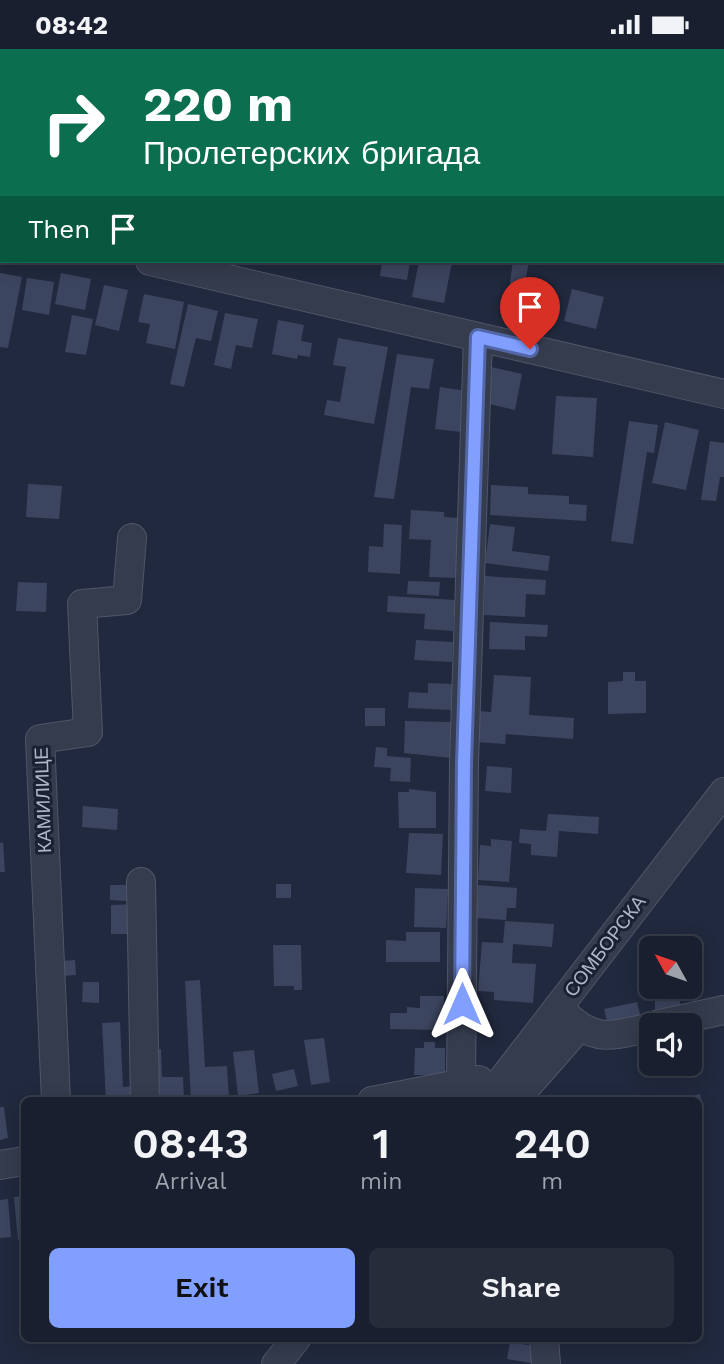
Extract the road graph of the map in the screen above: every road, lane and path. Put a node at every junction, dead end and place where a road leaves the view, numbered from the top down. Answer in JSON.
{"nodes":[{"id":1,"x":159,"y":263,"type":"edge"},
{"id":2,"x":478,"y":337,"type":"junction"},
{"id":3,"x":724,"y":394,"type":"edge"},
{"id":4,"x":132,"y":538,"type":"dead end"},
{"id":5,"x":724,"y":792,"type":"edge"},
{"id":6,"x":141,"y":882,"type":"dead end"},
{"id":7,"x":558,"y":1007,"type":"junction"},
{"id":8,"x":723,"y":1016,"type":"edge"},
{"id":9,"x":702,"y":1019,"type":"edge"},
{"id":10,"x":579,"y":1027,"type":"junction"},
{"id":11,"x":639,"y":1029,"type":"edge"},
{"id":12,"x":512,"y":1068,"type":"junction"},
{"id":13,"x":464,"y":1093,"type":"edge"},
{"id":14,"x":56,"y":1097,"type":"edge"},
{"id":15,"x":145,"y":1097,"type":"edge"},
{"id":16,"x":418,"y":1097,"type":"edge"},
{"id":17,"x":489,"y":1097,"type":"edge"},
{"id":18,"x":518,"y":1097,"type":"edge"},
{"id":19,"x":21,"y":1162,"type":"edge"},
{"id":20,"x":0,"y":1165,"type":"edge"},
{"id":21,"x":544,"y":1342,"type":"edge"},
{"id":22,"x":546,"y":1364,"type":"edge"}],
"edges":[{"from":1,"to":2,"type":"street"},
{"from":2,"to":3,"type":"street"},
{"from":2,"to":13,"type":"street"},
{"from":4,"to":14,"type":"street","name":"КАМИЛИЦЕ"},
{"from":5,"to":7,"type":"street","name":"СОМБОРСКА"},
{"from":6,"to":15,"type":"street"},
{"from":7,"to":10,"type":"street"},
{"from":7,"to":12,"type":"street","name":"СОМБОРСКА"},
{"from":8,"to":9,"type":"street"},
{"from":10,"to":11,"type":"street"},
{"from":10,"to":18,"type":"street"},
{"from":12,"to":13,"type":"street"},
{"from":12,"to":17,"type":"street","name":"СОМБОРСКА"},
{"from":13,"to":16,"type":"street"},
{"from":19,"to":20,"type":"street"},
{"from":21,"to":22,"type":"street"}]}
